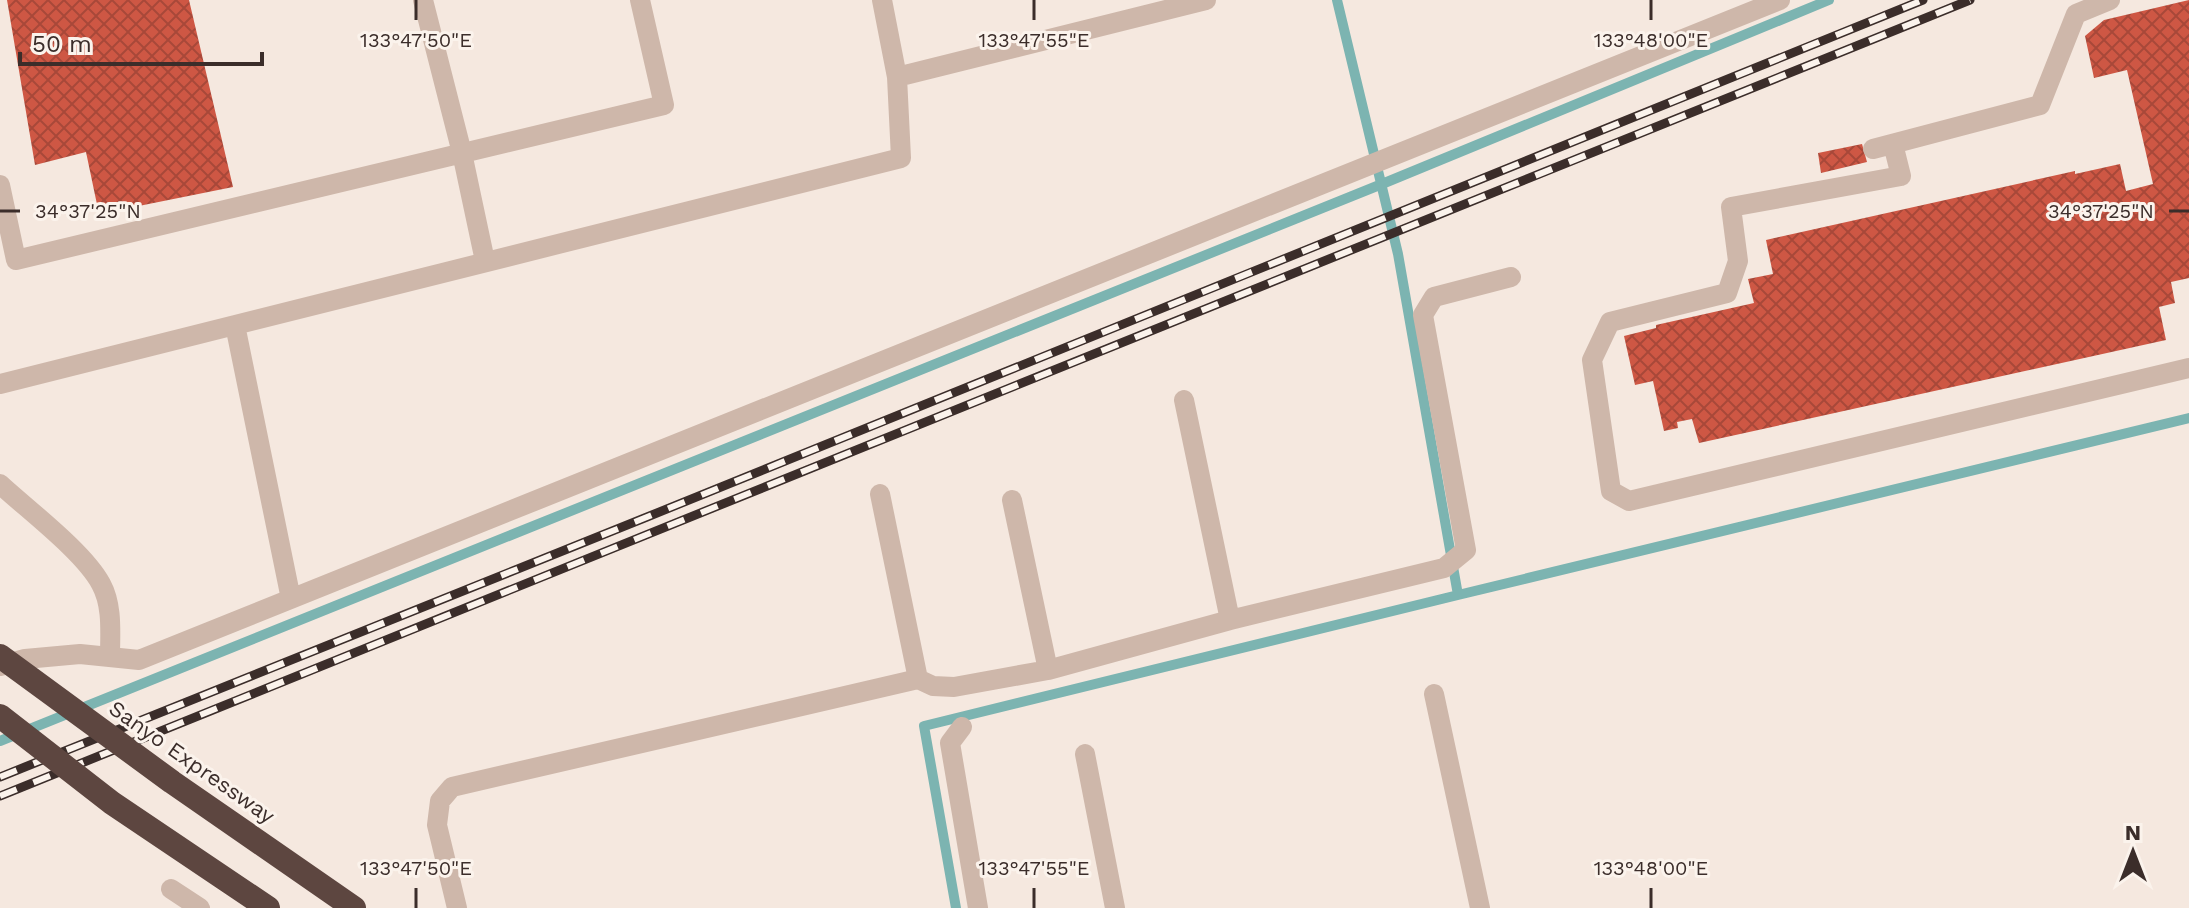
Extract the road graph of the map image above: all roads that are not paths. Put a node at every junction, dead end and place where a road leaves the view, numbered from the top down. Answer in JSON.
{"nodes":[{"id":1,"x":423,"y":0,"type":"edge"},
{"id":2,"x":640,"y":0,"type":"edge"},
{"id":3,"x":882,"y":0,"type":"edge"},
{"id":4,"x":1206,"y":0,"type":"edge"},
{"id":5,"x":1780,"y":0,"type":"edge"},
{"id":6,"x":2110,"y":0,"type":"edge"},
{"id":7,"x":897,"y":77,"type":"junction"},
{"id":8,"x":462,"y":153,"type":"junction"},
{"id":9,"x":0,"y":185,"type":"edge"},
{"id":10,"x":485,"y":261,"type":"junction"},
{"id":11,"x":1511,"y":277,"type":"dead end"},
{"id":12,"x":235,"y":325,"type":"junction"},
{"id":13,"x":2189,"y":368,"type":"edge"},
{"id":14,"x":0,"y":384,"type":"edge"},
{"id":15,"x":1184,"y":400,"type":"dead end"},
{"id":16,"x":0,"y":484,"type":"edge"},
{"id":17,"x":880,"y":494,"type":"dead end"},
{"id":18,"x":1012,"y":500,"type":"dead end"},
{"id":19,"x":291,"y":599,"type":"junction"},
{"id":20,"x":1230,"y":620,"type":"junction"},
{"id":21,"x":0,"y":656,"type":"edge"},
{"id":22,"x":110,"y":657,"type":"junction"},
{"id":23,"x":0,"y":666,"type":"edge"},
{"id":24,"x":1048,"y":670,"type":"junction"},
{"id":25,"x":918,"y":679,"type":"junction"},
{"id":26,"x":1434,"y":694,"type":"dead end"},
{"id":27,"x":0,"y":716,"type":"edge"},
{"id":28,"x":962,"y":727,"type":"dead end"},
{"id":29,"x":1085,"y":754,"type":"dead end"},
{"id":30,"x":171,"y":889,"type":"dead end"},
{"id":31,"x":200,"y":908,"type":"edge"},
{"id":32,"x":268,"y":908,"type":"edge"},
{"id":33,"x":354,"y":908,"type":"edge"},
{"id":34,"x":457,"y":908,"type":"edge"},
{"id":35,"x":978,"y":908,"type":"edge"},
{"id":36,"x":1115,"y":908,"type":"edge"},
{"id":37,"x":1480,"y":908,"type":"edge"}],
"edges":[{"from":1,"to":8,"type":"street"},
{"from":2,"to":8,"type":"street"},
{"from":3,"to":7,"type":"street"},
{"from":4,"to":7,"type":"street"},
{"from":5,"to":19,"type":"street"},
{"from":6,"to":13,"type":"street"},
{"from":7,"to":10,"type":"street"},
{"from":8,"to":9,"type":"street"},
{"from":8,"to":10,"type":"street"},
{"from":10,"to":12,"type":"street"},
{"from":11,"to":20,"type":"street"},
{"from":12,"to":14,"type":"street"},
{"from":12,"to":19,"type":"street"},
{"from":15,"to":20,"type":"street"},
{"from":16,"to":22,"type":"street"},
{"from":17,"to":25,"type":"street"},
{"from":18,"to":24,"type":"street"},
{"from":19,"to":22,"type":"street"},
{"from":20,"to":24,"type":"street"},
{"from":21,"to":33,"type":"highway","name":"Sanyo Expressway","bridge":true},
{"from":22,"to":23,"type":"street"},
{"from":24,"to":25,"type":"street"},
{"from":25,"to":34,"type":"street"},
{"from":26,"to":37,"type":"street"},
{"from":27,"to":32,"type":"highway","bridge":true},
{"from":28,"to":35,"type":"street"},
{"from":29,"to":36,"type":"street"},
{"from":30,"to":31,"type":"street"}]}
